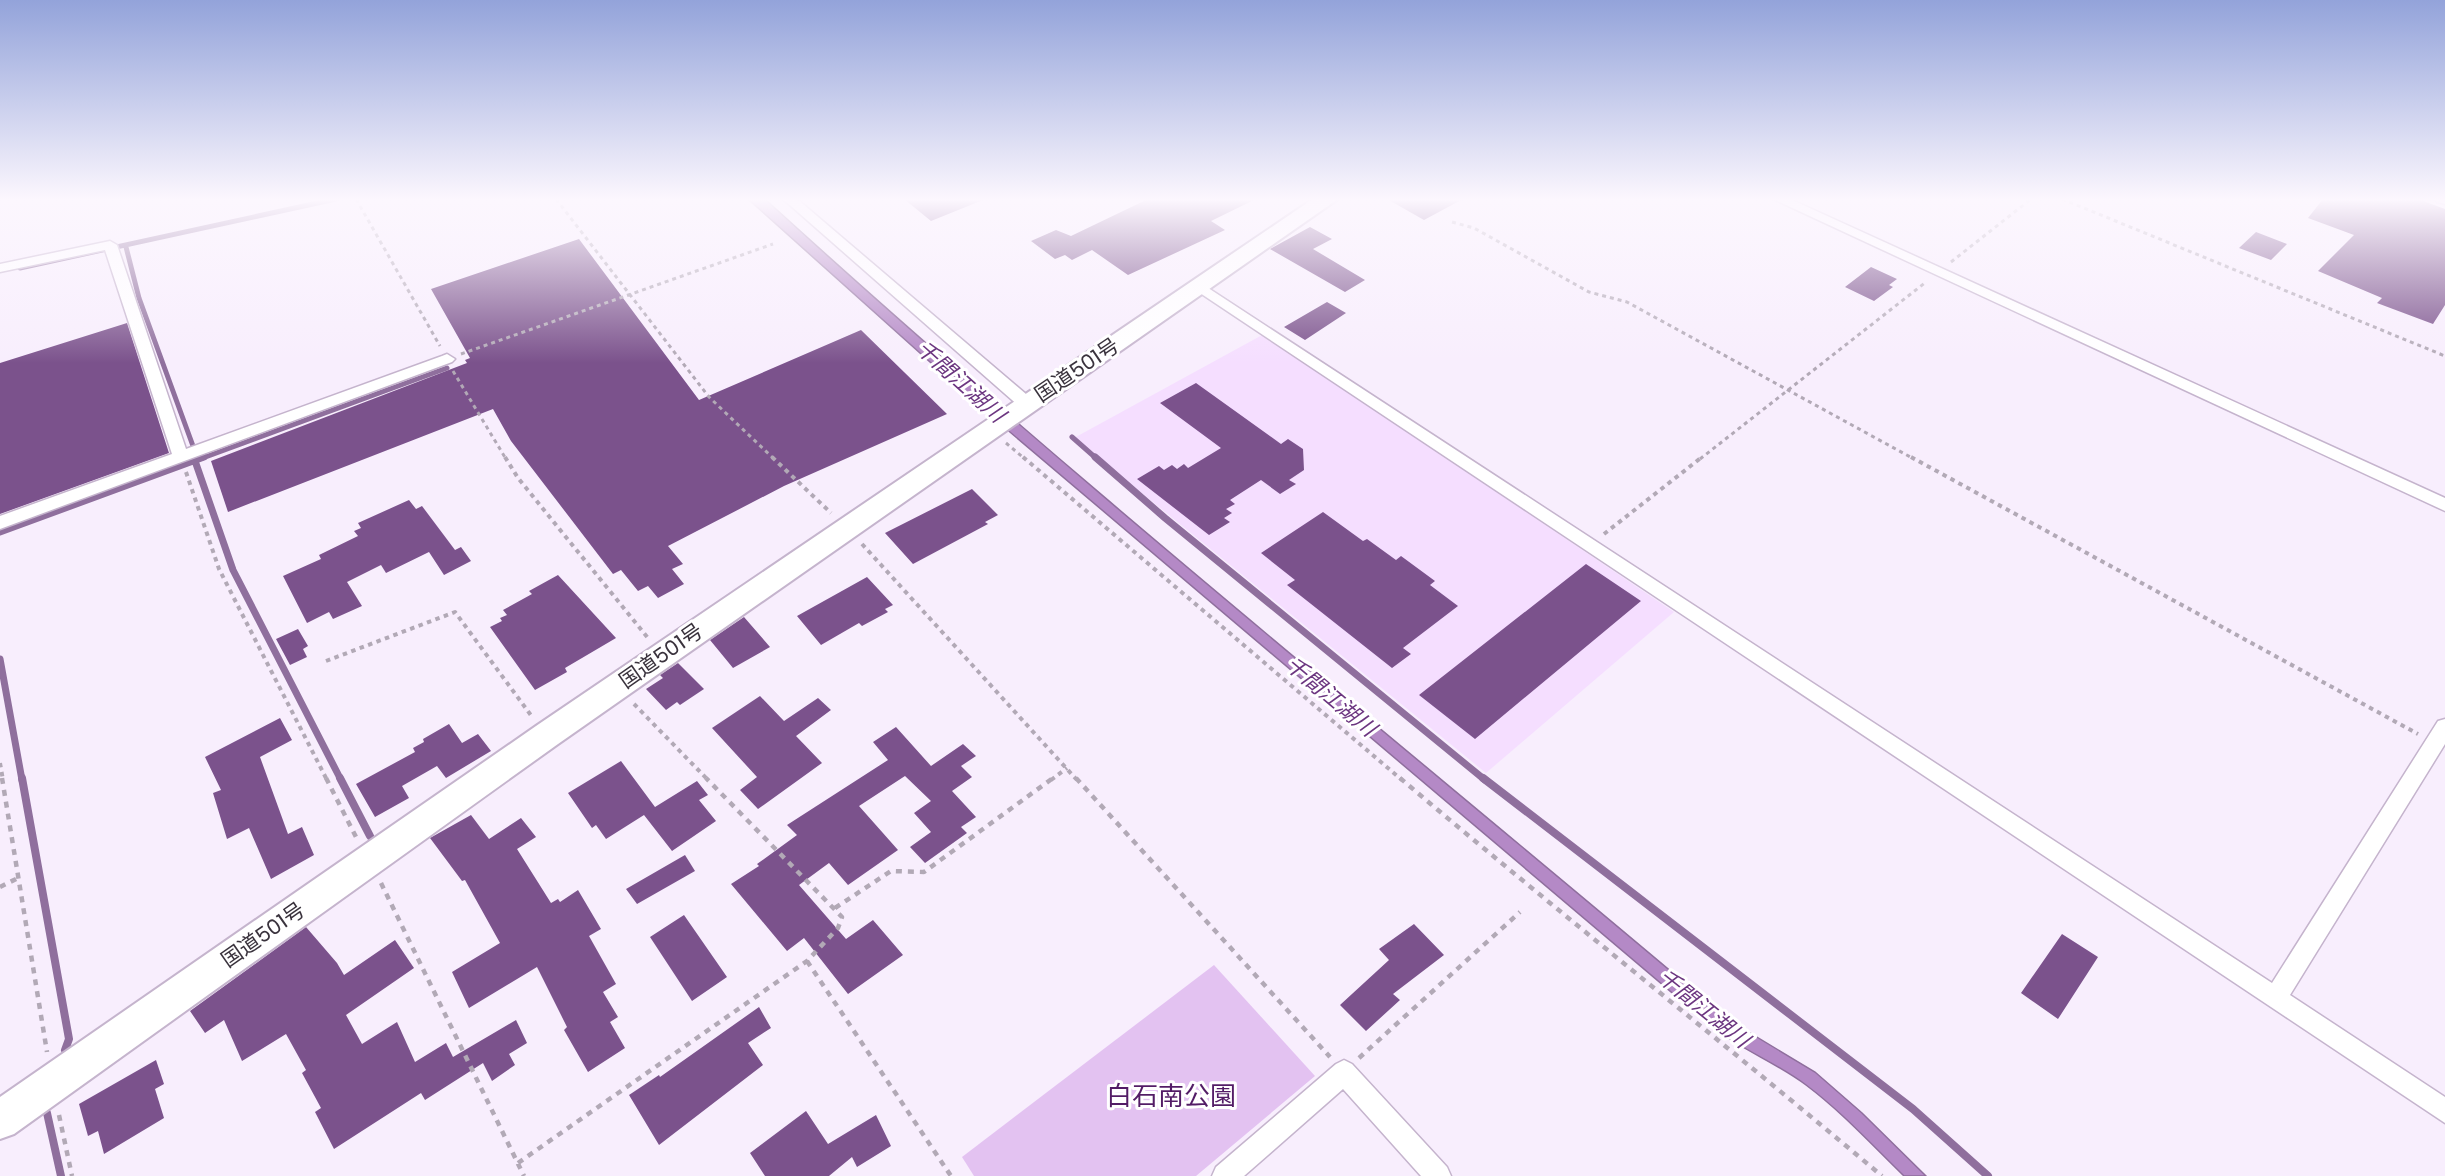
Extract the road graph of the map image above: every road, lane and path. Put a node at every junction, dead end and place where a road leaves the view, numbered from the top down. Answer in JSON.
{"nodes":[{"id":1,"x":68,"y":254,"type":"edge"},
{"id":2,"x":113,"y":254,"type":"edge"},
{"id":3,"x":388,"y":254,"type":"edge"},
{"id":4,"x":597,"y":254,"type":"edge"},
{"id":5,"x":745,"y":254,"type":"edge"},
{"id":6,"x":844,"y":254,"type":"edge"},
{"id":7,"x":1246,"y":254,"type":"edge"},
{"id":8,"x":1521,"y":254,"type":"edge"},
{"id":9,"x":1899,"y":254,"type":"edge"},
{"id":10,"x":1961,"y":254,"type":"edge"},
{"id":11,"x":2196,"y":254,"type":"edge"},
{"id":12,"x":0,"y":268,"type":"edge"},
{"id":13,"x":1938,"y":272,"type":"junction"},
{"id":14,"x":1199,"y":286,"type":"junction"},
{"id":15,"x":628,"y":295,"type":"junction"},
{"id":16,"x":2445,"y":356,"type":"edge"},
{"id":17,"x":447,"y":359,"type":"junction"},
{"id":18,"x":1788,"y":390,"type":"junction"},
{"id":19,"x":1007,"y":418,"type":"junction"},
{"id":20,"x":181,"y":457,"type":"junction"},
{"id":21,"x":2445,"y":505,"type":"edge"},
{"id":22,"x":0,"y":523,"type":"edge"},
{"id":23,"x":846,"y":527,"type":"junction"},
{"id":24,"x":1589,"y":546,"type":"junction"},
{"id":25,"x":662,"y":655,"type":"junction"},
{"id":26,"x":326,"y":661,"type":"dead end"},
{"id":27,"x":617,"y":686,"type":"junction"},
{"id":28,"x":547,"y":735,"type":"junction"},
{"id":29,"x":2440,"y":735,"type":"edge"},
{"id":30,"x":0,"y":763,"type":"edge"},
{"id":31,"x":1067,"y":768,"type":"junction"},
{"id":32,"x":2,"y":784,"type":"edge"},
{"id":33,"x":370,"y":860,"type":"junction"},
{"id":34,"x":18,"y":878,"type":"junction"},
{"id":35,"x":0,"y":887,"type":"edge"},
{"id":36,"x":835,"y":908,"type":"junction"},
{"id":37,"x":1520,"y":912,"type":"dead end"},
{"id":38,"x":807,"y":961,"type":"junction"},
{"id":39,"x":2275,"y":999,"type":"junction"},
{"id":40,"x":1344,"y":1072,"type":"junction"},
{"id":41,"x":52,"y":1084,"type":"junction"},
{"id":42,"x":2445,"y":1111,"type":"edge"},
{"id":43,"x":0,"y":1120,"type":"edge"},
{"id":44,"x":518,"y":1163,"type":"junction"},
{"id":45,"x":72,"y":1176,"type":"edge"},
{"id":46,"x":524,"y":1176,"type":"edge"},
{"id":47,"x":951,"y":1176,"type":"edge"},
{"id":48,"x":1225,"y":1176,"type":"edge"},
{"id":49,"x":1438,"y":1176,"type":"edge"},
{"id":50,"x":1882,"y":1176,"type":"edge"}],
"edges":[{"from":1,"to":12,"type":"street"},
{"from":2,"to":20,"type":"street"},
{"from":3,"to":17,"type":"path"},
{"from":4,"to":15,"type":"path"},
{"from":5,"to":15,"type":"path"},
{"from":6,"to":19,"type":"street"},
{"from":7,"to":14,"type":"highway","name":"国道501号"},
{"from":8,"to":18,"type":"path"},
{"from":9,"to":13,"type":"street"},
{"from":10,"to":13,"type":"path"},
{"from":11,"to":16,"type":"path"},
{"from":13,"to":18,"type":"path"},
{"from":13,"to":21,"type":"street"},
{"from":14,"to":19,"type":"highway","name":"国道501号"},
{"from":14,"to":24,"type":"street"},
{"from":15,"to":17,"type":"path"},
{"from":15,"to":23,"type":"path"},
{"from":17,"to":20,"type":"street"},
{"from":17,"to":25,"type":"path"},
{"from":18,"to":24,"type":"path"},
{"from":18,"to":29,"type":"path"},
{"from":19,"to":23,"type":"highway","name":"国道501号"},
{"from":19,"to":50,"type":"path"},
{"from":20,"to":22,"type":"street"},
{"from":20,"to":33,"type":"path"},
{"from":23,"to":25,"type":"highway","name":"国道501号"},
{"from":23,"to":31,"type":"path"},
{"from":24,"to":39,"type":"street"},
{"from":25,"to":27,"type":"highway","name":"国道501号"},
{"from":26,"to":28,"type":"path"},
{"from":27,"to":28,"type":"highway","name":"国道501号"},
{"from":27,"to":36,"type":"path"},
{"from":28,"to":33,"type":"highway","name":"国道501号"},
{"from":29,"to":39,"type":"street"},
{"from":30,"to":32,"type":"path"},
{"from":31,"to":36,"type":"path"},
{"from":31,"to":40,"type":"path"},
{"from":32,"to":34,"type":"path"},
{"from":33,"to":41,"type":"highway","name":"国道501号"},
{"from":33,"to":44,"type":"path"},
{"from":34,"to":35,"type":"path"},
{"from":34,"to":41,"type":"path"},
{"from":36,"to":38,"type":"path"},
{"from":37,"to":40,"type":"path"},
{"from":38,"to":44,"type":"path"},
{"from":38,"to":47,"type":"path"},
{"from":39,"to":42,"type":"street"},
{"from":40,"to":48,"type":"street"},
{"from":40,"to":49,"type":"street"},
{"from":41,"to":43,"type":"highway","name":"国道501号"},
{"from":41,"to":45,"type":"path"},
{"from":44,"to":46,"type":"path"}]}
